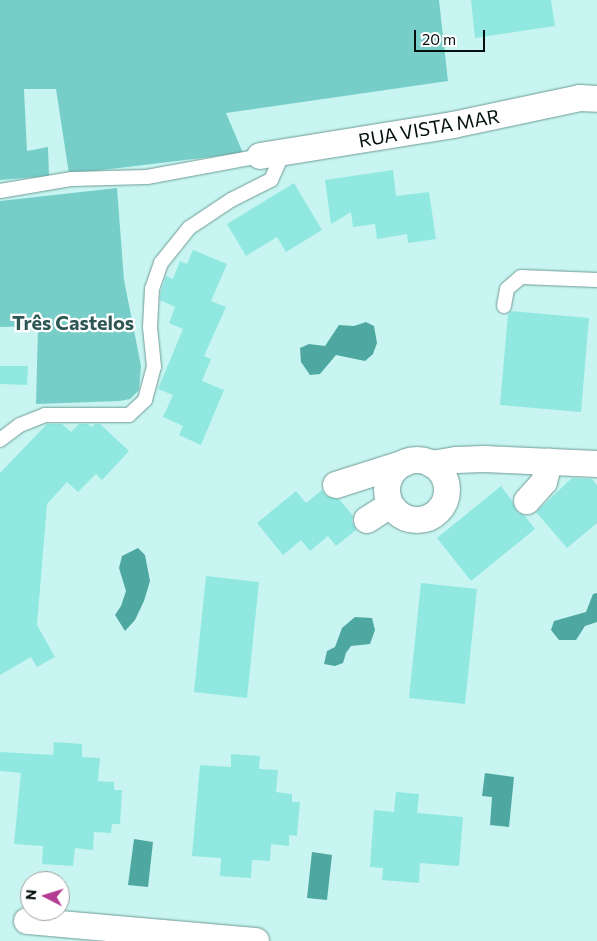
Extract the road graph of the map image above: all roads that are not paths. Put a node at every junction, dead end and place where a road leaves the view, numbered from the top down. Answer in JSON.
{"nodes":[{"id":1,"x":597,"y":99,"type":"edge"},
{"id":2,"x":272,"y":155,"type":"junction"},
{"id":3,"x":0,"y":191,"type":"edge"},
{"id":4,"x":597,"y":280,"type":"edge"},
{"id":5,"x":504,"y":306,"type":"dead end"},
{"id":6,"x":0,"y":440,"type":"edge"},
{"id":7,"x":406,"y":462,"type":"junction"},
{"id":8,"x":549,"y":462,"type":"junction"},
{"id":9,"x":431,"y":464,"type":"junction"},
{"id":10,"x":597,"y":464,"type":"edge"},
{"id":11,"x":336,"y":484,"type":"dead end"},
{"id":12,"x":527,"y":501,"type":"dead end"},
{"id":13,"x":390,"y":505,"type":"junction"},
{"id":14,"x":367,"y":520,"type":"dead end"},
{"id":15,"x":27,"y":921,"type":"dead end"},
{"id":16,"x":256,"y":941,"type":"edge"}],
"edges":[{"from":1,"to":2,"type":"street","name":"RUA VISTA MAR"},
{"from":2,"to":3,"type":"lane"},
{"from":2,"to":6,"type":"lane"},
{"from":4,"to":5,"type":"lane"},
{"from":7,"to":9,"type":"street"},
{"from":7,"to":11,"type":"street"},
{"from":7,"to":13,"type":"street"},
{"from":8,"to":9,"type":"street"},
{"from":8,"to":10,"type":"street"},
{"from":8,"to":12,"type":"street"},
{"from":9,"to":13,"type":"street"},
{"from":13,"to":14,"type":"street"},
{"from":15,"to":16,"type":"street"}]}
